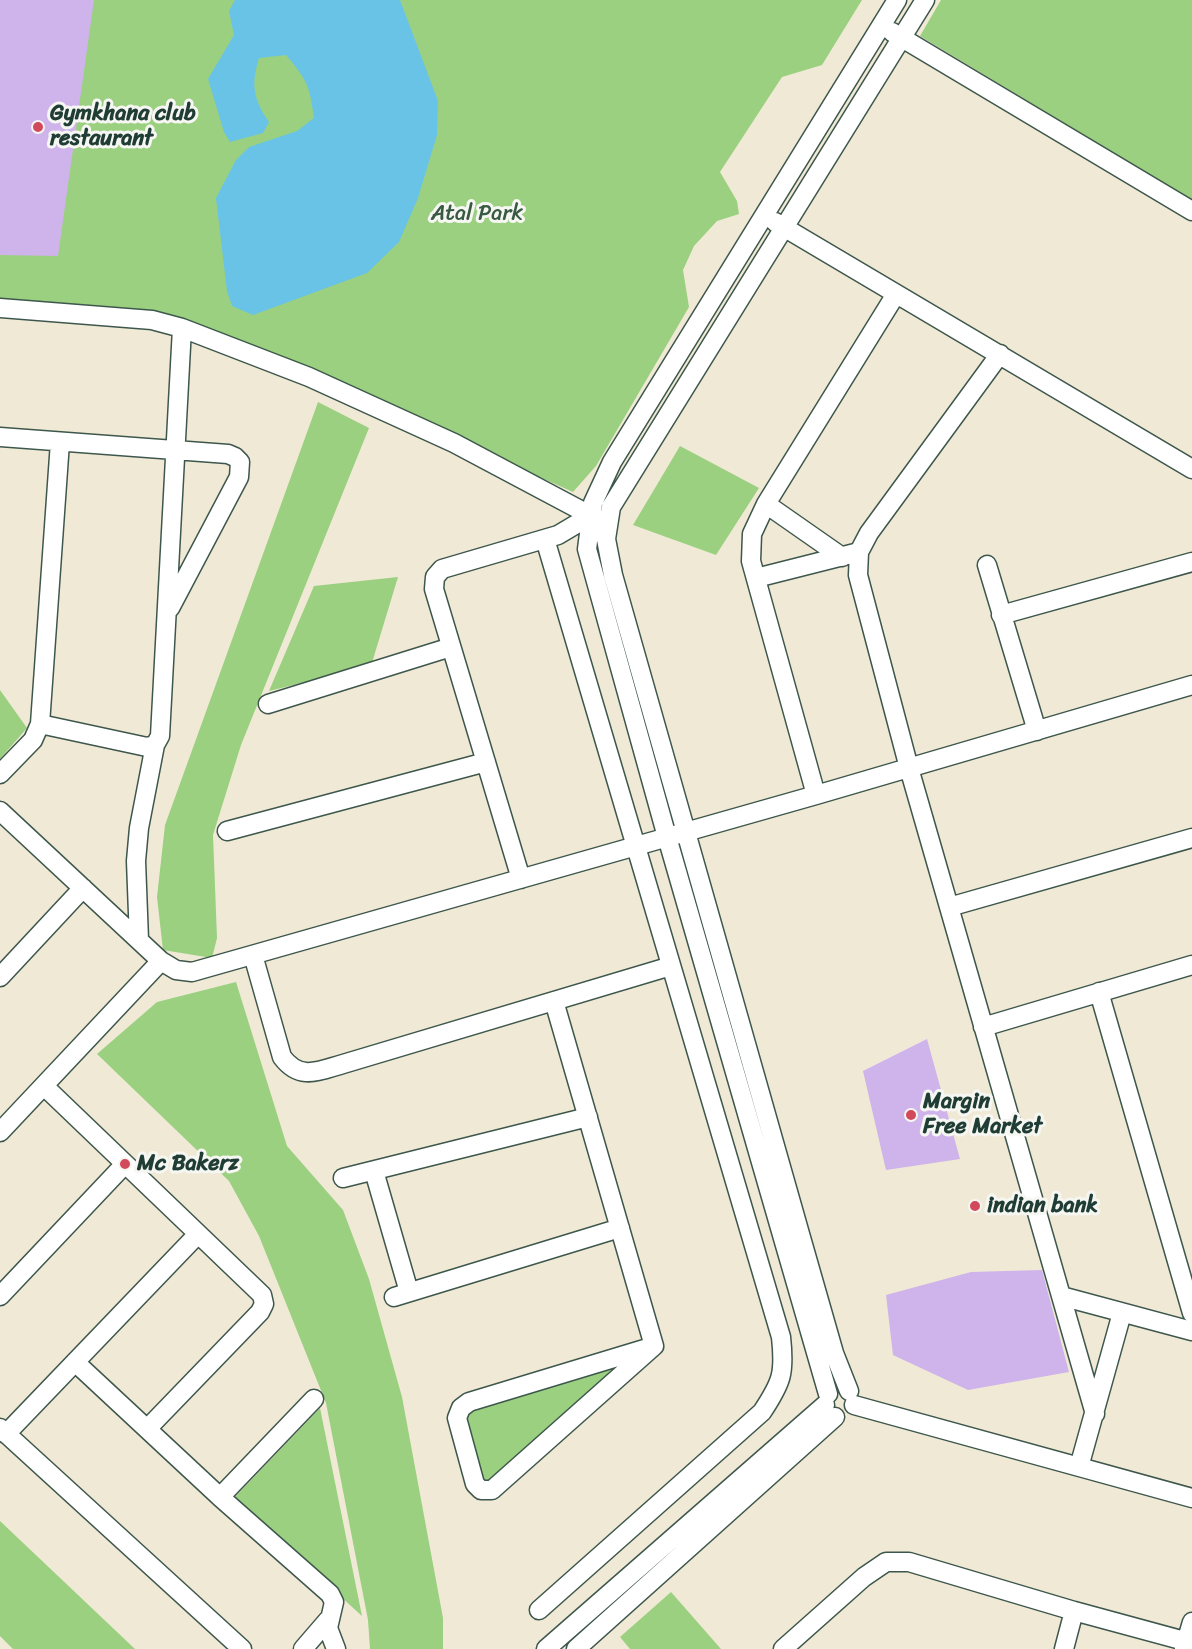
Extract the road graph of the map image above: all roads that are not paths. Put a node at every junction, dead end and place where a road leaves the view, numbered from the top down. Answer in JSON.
{"nodes":[{"id":1,"x":897,"y":0,"type":"edge"},
{"id":2,"x":925,"y":0,"type":"edge"},
{"id":3,"x":881,"y":26,"type":"junction"},
{"id":4,"x":902,"y":38,"type":"junction"},
{"id":5,"x":1192,"y":211,"type":"edge"},
{"id":6,"x":764,"y":215,"type":"junction"},
{"id":7,"x":784,"y":228,"type":"junction"},
{"id":8,"x":896,"y":294,"type":"junction"},
{"id":9,"x":0,"y":308,"type":"edge"},
{"id":10,"x":182,"y":328,"type":"junction"},
{"id":11,"x":1000,"y":354,"type":"junction"},
{"id":12,"x":0,"y":437,"type":"edge"},
{"id":13,"x":60,"y":442,"type":"junction"},
{"id":14,"x":175,"y":451,"type":"junction"},
{"id":15,"x":1192,"y":470,"type":"edge"},
{"id":16,"x":766,"y":504,"type":"junction"},
{"id":17,"x":590,"y":516,"type":"junction"},
{"id":18,"x":608,"y":524,"type":"junction"},
{"id":19,"x":545,"y":539,"type":"junction"},
{"id":20,"x":850,"y":555,"type":"junction"},
{"id":21,"x":1192,"y":562,"type":"edge"},
{"id":22,"x":987,"y":565,"type":"dead end"},
{"id":23,"x":756,"y":578,"type":"junction"},
{"id":24,"x":166,"y":615,"type":"junction"},
{"id":25,"x":1001,"y":615,"type":"junction"},
{"id":26,"x":451,"y":646,"type":"junction"},
{"id":27,"x":1192,"y":685,"type":"edge"},
{"id":28,"x":268,"y":704,"type":"dead end"},
{"id":29,"x":40,"y":724,"type":"junction"},
{"id":30,"x":1037,"y":731,"type":"junction"},
{"id":31,"x":155,"y":745,"type":"junction"},
{"id":32,"x":486,"y":762,"type":"junction"},
{"id":33,"x":909,"y":768,"type":"junction"},
{"id":34,"x":0,"y":774,"type":"edge"},
{"id":35,"x":816,"y":795,"type":"junction"},
{"id":36,"x":0,"y":811,"type":"edge"},
{"id":37,"x":227,"y":831,"type":"dead end"},
{"id":38,"x":686,"y":831,"type":"junction"},
{"id":39,"x":667,"y":837,"type":"junction"},
{"id":40,"x":1192,"y":838,"type":"edge"},
{"id":41,"x":637,"y":845,"type":"junction"},
{"id":42,"x":521,"y":879,"type":"junction"},
{"id":43,"x":83,"y":888,"type":"junction"},
{"id":44,"x":949,"y":907,"type":"junction"},
{"id":45,"x":139,"y":940,"type":"junction"},
{"id":46,"x":720,"y":951,"type":"junction"},
{"id":47,"x":253,"y":955,"type":"junction"},
{"id":48,"x":702,"y":956,"type":"junction"},
{"id":49,"x":161,"y":961,"type":"junction"},
{"id":50,"x":1192,"y":965,"type":"edge"},
{"id":51,"x":671,"y":966,"type":"junction"},
{"id":52,"x":0,"y":976,"type":"edge"},
{"id":53,"x":1099,"y":992,"type":"junction"},
{"id":54,"x":554,"y":1000,"type":"junction"},
{"id":55,"x":983,"y":1026,"type":"junction"},
{"id":56,"x":44,"y":1086,"type":"junction"},
{"id":57,"x":588,"y":1117,"type":"junction"},
{"id":58,"x":0,"y":1132,"type":"edge"},
{"id":59,"x":125,"y":1164,"type":"junction"},
{"id":60,"x":374,"y":1171,"type":"junction"},
{"id":61,"x":343,"y":1178,"type":"dead end"},
{"id":62,"x":620,"y":1228,"type":"junction"},
{"id":63,"x":198,"y":1234,"type":"junction"},
{"id":64,"x":0,"y":1296,"type":"edge"},
{"id":65,"x":1061,"y":1296,"type":"junction"},
{"id":66,"x":1122,"y":1313,"type":"junction"},
{"id":67,"x":1192,"y":1313,"type":"edge"},
{"id":68,"x":1192,"y":1331,"type":"edge"},
{"id":69,"x":654,"y":1346,"type":"junction"},
{"id":70,"x":75,"y":1362,"type":"junction"},
{"id":71,"x":851,"y":1398,"type":"junction"},
{"id":72,"x":314,"y":1399,"type":"dead end"},
{"id":73,"x":829,"y":1405,"type":"junction"},
{"id":74,"x":1095,"y":1414,"type":"junction"},
{"id":75,"x":147,"y":1429,"type":"junction"},
{"id":76,"x":3,"y":1431,"type":"edge"},
{"id":77,"x":1079,"y":1467,"type":"junction"},
{"id":78,"x":220,"y":1497,"type":"junction"},
{"id":79,"x":1192,"y":1498,"type":"edge"},
{"id":80,"x":539,"y":1610,"type":"dead end"},
{"id":81,"x":1074,"y":1611,"type":"junction"},
{"id":82,"x":328,"y":1620,"type":"junction"},
{"id":83,"x":1192,"y":1622,"type":"edge"},
{"id":84,"x":1188,"y":1644,"type":"edge"},
{"id":85,"x":242,"y":1649,"type":"edge"},
{"id":86,"x":303,"y":1649,"type":"edge"},
{"id":87,"x":336,"y":1649,"type":"edge"},
{"id":88,"x":546,"y":1649,"type":"edge"},
{"id":89,"x":576,"y":1649,"type":"edge"},
{"id":90,"x":783,"y":1649,"type":"edge"},
{"id":91,"x":1064,"y":1649,"type":"edge"}],
"edges":[{"from":1,"to":3,"type":"street"},
{"from":2,"to":4,"type":"street"},
{"from":3,"to":4,"type":"street"},
{"from":3,"to":6,"type":"street"},
{"from":4,"to":5,"type":"street"},
{"from":4,"to":7,"type":"street"},
{"from":6,"to":7,"type":"street"},
{"from":6,"to":17,"type":"street"},
{"from":7,"to":8,"type":"street"},
{"from":7,"to":18,"type":"street"},
{"from":8,"to":11,"type":"street"},
{"from":8,"to":16,"type":"street"},
{"from":9,"to":10,"type":"street"},
{"from":10,"to":14,"type":"street"},
{"from":10,"to":17,"type":"street"},
{"from":11,"to":15,"type":"street"},
{"from":11,"to":20,"type":"street"},
{"from":12,"to":13,"type":"street"},
{"from":13,"to":14,"type":"street"},
{"from":13,"to":29,"type":"street"},
{"from":14,"to":24,"type":"street"},
{"from":14,"to":24,"type":"street"},
{"from":16,"to":20,"type":"street"},
{"from":16,"to":23,"type":"street"},
{"from":17,"to":18,"type":"street"},
{"from":17,"to":19,"type":"street"},
{"from":17,"to":39,"type":"street"},
{"from":18,"to":38,"type":"street"},
{"from":19,"to":26,"type":"street"},
{"from":19,"to":41,"type":"street"},
{"from":20,"to":23,"type":"street"},
{"from":20,"to":33,"type":"street"},
{"from":21,"to":25,"type":"street"},
{"from":22,"to":25,"type":"street"},
{"from":23,"to":35,"type":"street"},
{"from":24,"to":31,"type":"street"},
{"from":25,"to":30,"type":"street"},
{"from":26,"to":28,"type":"street"},
{"from":26,"to":32,"type":"street"},
{"from":27,"to":30,"type":"street"},
{"from":29,"to":31,"type":"street"},
{"from":29,"to":34,"type":"street"},
{"from":30,"to":33,"type":"street"},
{"from":31,"to":45,"type":"street"},
{"from":32,"to":37,"type":"street"},
{"from":32,"to":42,"type":"street"},
{"from":33,"to":35,"type":"street"},
{"from":33,"to":44,"type":"street"},
{"from":35,"to":38,"type":"street"},
{"from":36,"to":43,"type":"street"},
{"from":38,"to":39,"type":"street"},
{"from":38,"to":46,"type":"street"},
{"from":39,"to":41,"type":"street"},
{"from":39,"to":48,"type":"street"},
{"from":40,"to":44,"type":"street"},
{"from":41,"to":42,"type":"street"},
{"from":41,"to":51,"type":"street"},
{"from":42,"to":47,"type":"street"},
{"from":43,"to":45,"type":"street"},
{"from":43,"to":52,"type":"street"},
{"from":44,"to":55,"type":"street"},
{"from":45,"to":49,"type":"street"},
{"from":46,"to":48,"type":"street"},
{"from":46,"to":71,"type":"street"},
{"from":47,"to":49,"type":"street"},
{"from":47,"to":54,"type":"street"},
{"from":48,"to":73,"type":"street"},
{"from":49,"to":56,"type":"street"},
{"from":50,"to":53,"type":"street"},
{"from":51,"to":54,"type":"street"},
{"from":51,"to":80,"type":"street"},
{"from":53,"to":55,"type":"street"},
{"from":53,"to":67,"type":"street"},
{"from":54,"to":57,"type":"street"},
{"from":55,"to":65,"type":"street"},
{"from":56,"to":58,"type":"street"},
{"from":56,"to":59,"type":"street"},
{"from":57,"to":60,"type":"street"},
{"from":57,"to":62,"type":"street"},
{"from":59,"to":63,"type":"street"},
{"from":59,"to":64,"type":"street"},
{"from":60,"to":61,"type":"street"},
{"from":60,"to":62,"type":"street"},
{"from":62,"to":69,"type":"street"},
{"from":63,"to":70,"type":"street"},
{"from":63,"to":75,"type":"street"},
{"from":65,"to":66,"type":"street"},
{"from":65,"to":74,"type":"street"},
{"from":66,"to":68,"type":"street"},
{"from":66,"to":74,"type":"street"},
{"from":69,"to":69,"type":"street"},
{"from":70,"to":75,"type":"street"},
{"from":70,"to":76,"type":"street"},
{"from":71,"to":73,"type":"street"},
{"from":71,"to":73,"type":"street"},
{"from":71,"to":77,"type":"street"},
{"from":72,"to":78,"type":"street"},
{"from":73,"to":88,"type":"street"},
{"from":73,"to":89,"type":"street"},
{"from":74,"to":77,"type":"street"},
{"from":75,"to":78,"type":"street"},
{"from":76,"to":85,"type":"street"},
{"from":77,"to":79,"type":"street"},
{"from":78,"to":82,"type":"street"},
{"from":81,"to":84,"type":"street"},
{"from":81,"to":90,"type":"street"},
{"from":81,"to":91,"type":"street"},
{"from":82,"to":86,"type":"street"},
{"from":82,"to":87,"type":"street"},
{"from":83,"to":84,"type":"street"}]}
